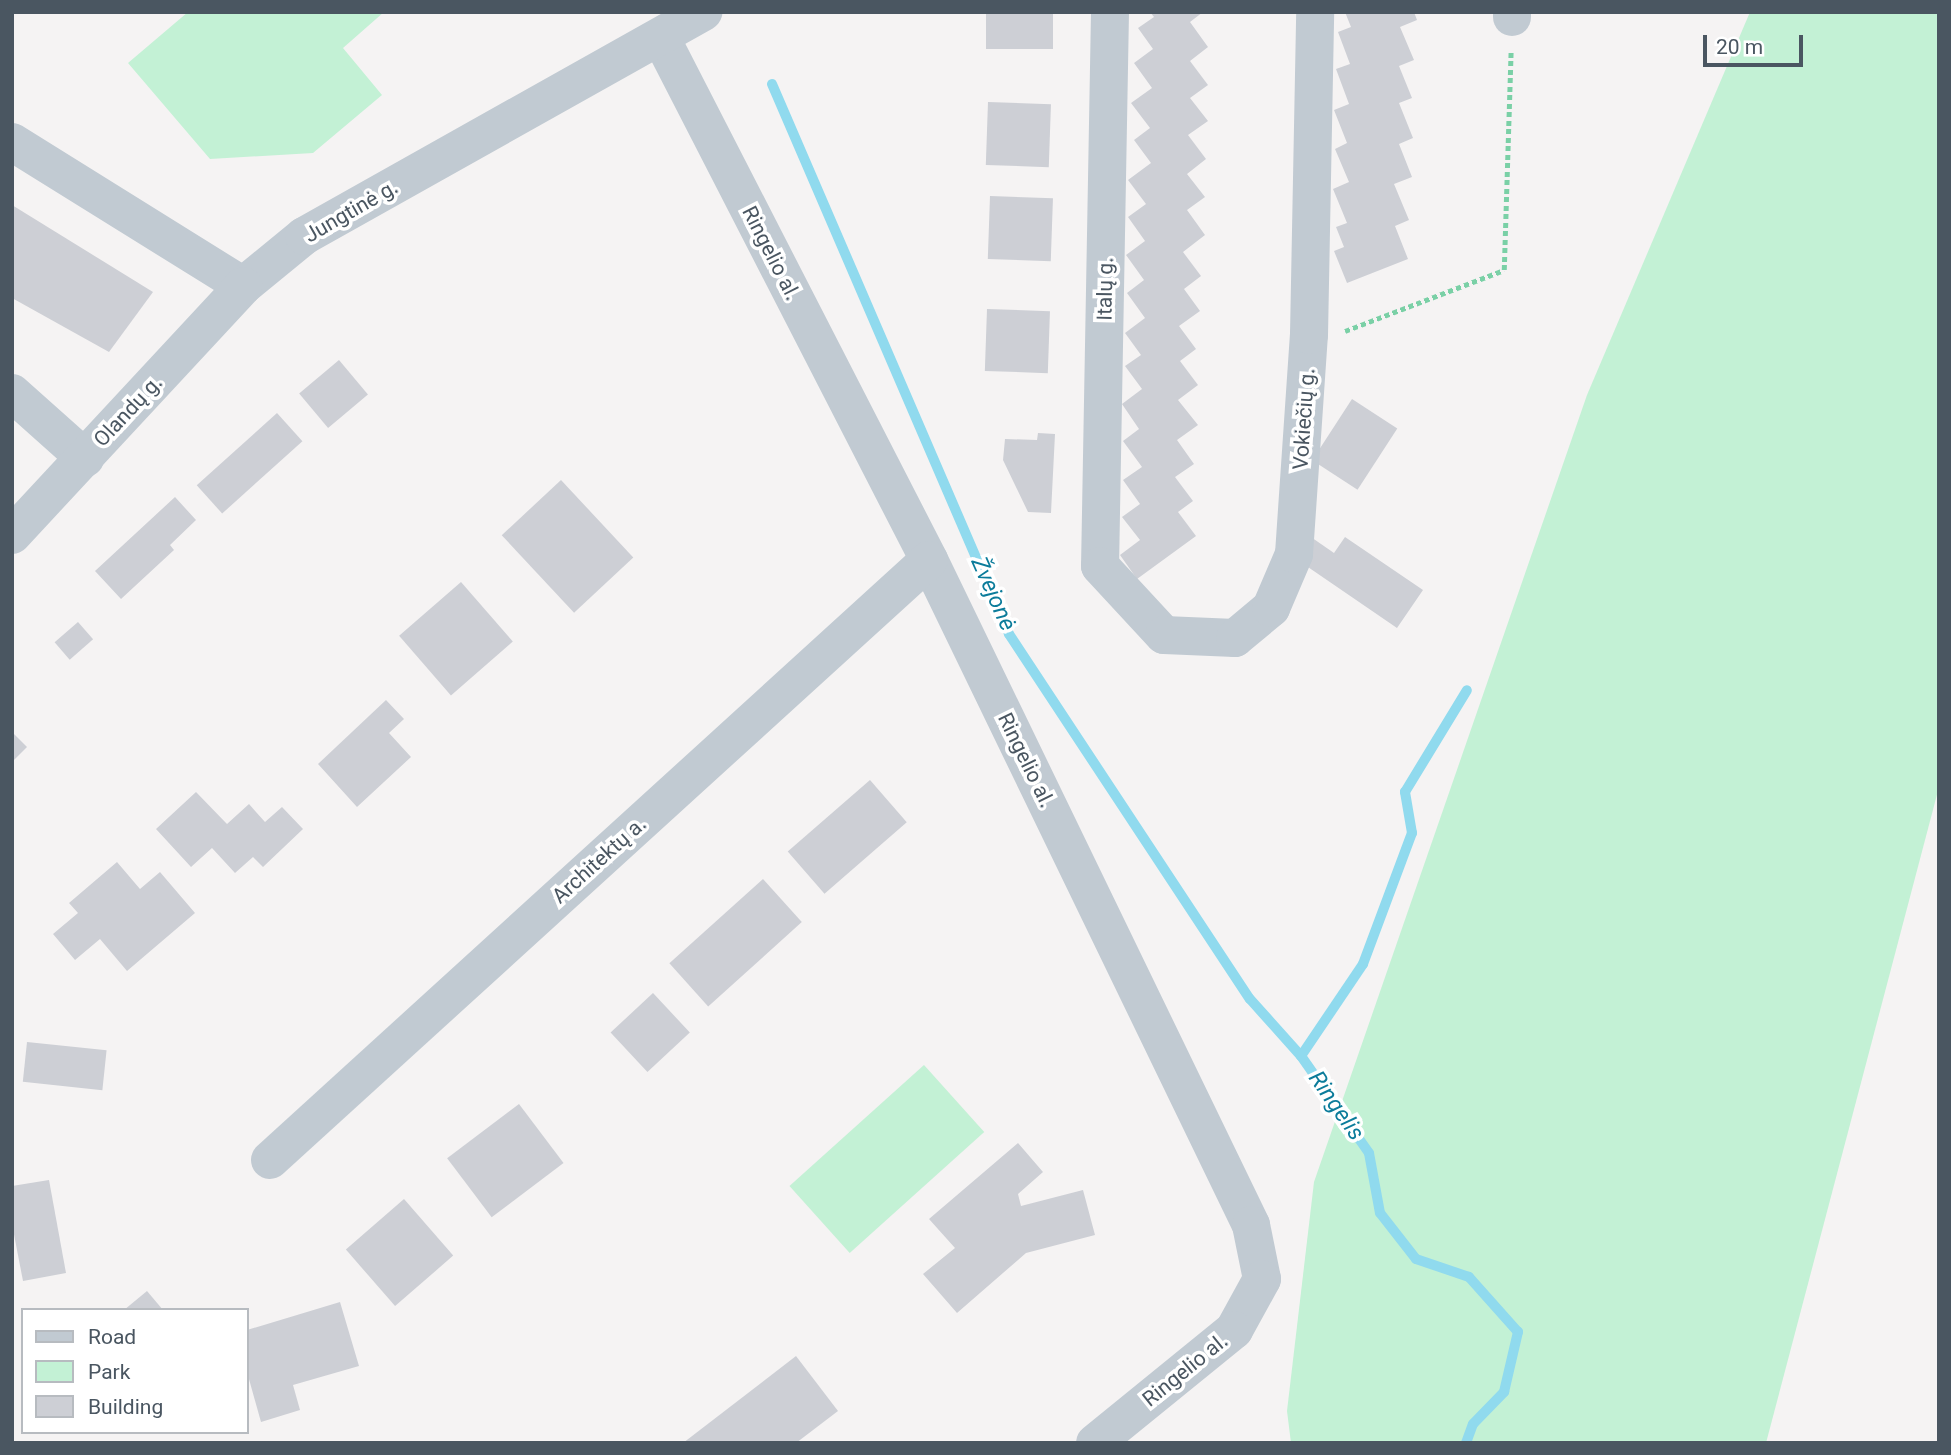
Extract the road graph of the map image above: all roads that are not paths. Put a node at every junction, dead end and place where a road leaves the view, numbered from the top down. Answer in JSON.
{"nodes":[{"id":1,"x":704,"y":12,"type":"edge"},
{"id":2,"x":1111,"y":12,"type":"edge"},
{"id":3,"x":1315,"y":12,"type":"edge"},
{"id":4,"x":661,"y":38,"type":"junction"},
{"id":5,"x":12,"y":142,"type":"edge"},
{"id":6,"x":243,"y":286,"type":"junction"},
{"id":7,"x":12,"y":393,"type":"edge"},
{"id":8,"x":85,"y":458,"type":"junction"},
{"id":9,"x":12,"y":535,"type":"edge"},
{"id":10,"x":929,"y":560,"type":"junction"},
{"id":11,"x":1100,"y":566,"type":"joint"},
{"id":12,"x":270,"y":1160,"type":"dead end"},
{"id":13,"x":1095,"y":1443,"type":"edge"}],
"edges":[{"from":1,"to":4,"type":"street","name":"Jungtinė g."},
{"from":2,"to":11,"type":"street","name":"Italų g."},
{"from":3,"to":11,"type":"street","name":"Vokiečių g."},
{"from":4,"to":6,"type":"street","name":"Jungtinė g."},
{"from":4,"to":10,"type":"street","name":"Ringelio al."},
{"from":5,"to":6,"type":"street"},
{"from":6,"to":8,"type":"street","name":"Olandų g."},
{"from":7,"to":8,"type":"street"},
{"from":8,"to":9,"type":"street","name":"Olandų g."},
{"from":10,"to":12,"type":"street","name":"Architektų a."},
{"from":10,"to":13,"type":"street","name":"Ringelio al."}]}
